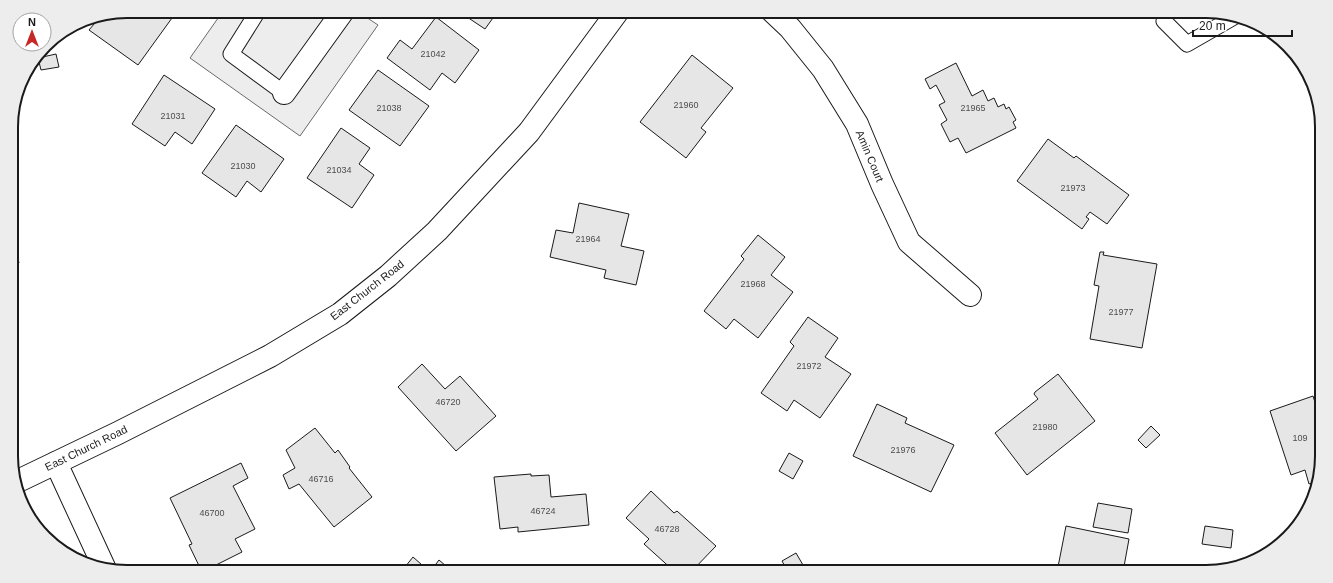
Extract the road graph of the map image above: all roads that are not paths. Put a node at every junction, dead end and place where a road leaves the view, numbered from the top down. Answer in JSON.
{"nodes":[{"id":1,"x":254,"y":18,"type":"edge"},
{"id":2,"x":336,"y":18,"type":"edge"},
{"id":3,"x":613,"y":18,"type":"edge"},
{"id":4,"x":779,"y":18,"type":"edge"},
{"id":5,"x":1165,"y":18,"type":"edge"},
{"id":6,"x":1228,"y":20,"type":"edge"},
{"id":7,"x":284,"y":93,"type":"joint"},
{"id":8,"x":970,"y":295,"type":"dead end"},
{"id":9,"x":56,"y":463,"type":"junction"},
{"id":10,"x":21,"y":480,"type":"edge"},
{"id":11,"x":102,"y":562,"type":"edge"}],
"edges":[{"from":1,"to":7,"type":"lane"},
{"from":2,"to":7,"type":"street"},
{"from":3,"to":9,"type":"street","name":"East Church Road"},
{"from":4,"to":8,"type":"street","name":"Amin Court"},
{"from":5,"to":6,"type":"lane"},
{"from":9,"to":10,"type":"street","name":"East Church Road"},
{"from":9,"to":11,"type":"street"}]}
